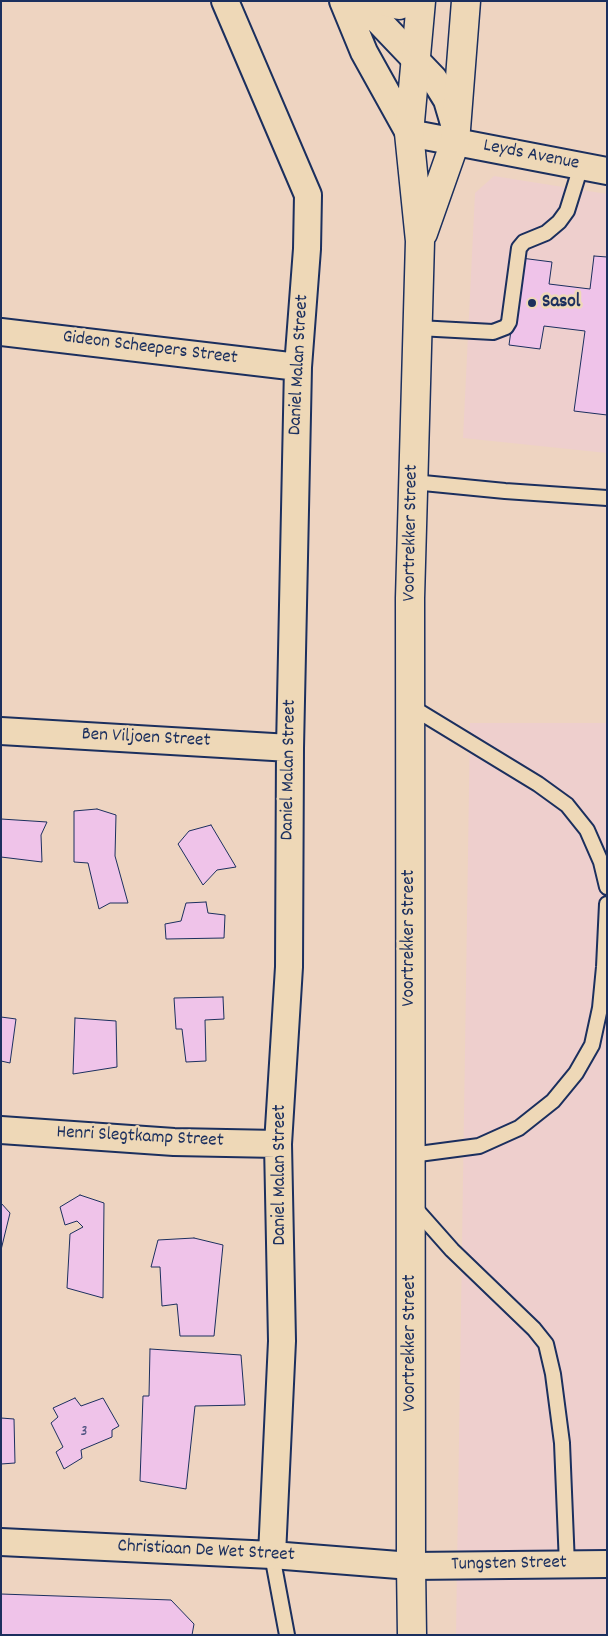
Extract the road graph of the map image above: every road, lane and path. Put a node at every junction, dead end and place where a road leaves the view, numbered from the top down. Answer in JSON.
{"nodes":[{"id":1,"x":225,"y":1,"type":"edge"},
{"id":2,"x":343,"y":1,"type":"edge"},
{"id":3,"x":362,"y":1,"type":"edge"},
{"id":4,"x":383,"y":1,"type":"edge"},
{"id":5,"x":408,"y":1,"type":"edge"},
{"id":6,"x":421,"y":1,"type":"edge"},
{"id":7,"x":466,"y":1,"type":"edge"},
{"id":8,"x":416,"y":59,"type":"junction"},
{"id":9,"x":409,"y":133,"type":"junction"},
{"id":10,"x":455,"y":134,"type":"junction"},
{"id":11,"x":580,"y":166,"type":"junction"},
{"id":12,"x":607,"y":171,"type":"edge"},
{"id":13,"x":420,"y":241,"type":"junction"},
{"id":14,"x":418,"y":328,"type":"junction"},
{"id":15,"x":1,"y":332,"type":"edge"},
{"id":16,"x":298,"y":367,"type":"junction"},
{"id":17,"x":414,"y":482,"type":"junction"},
{"id":18,"x":607,"y":498,"type":"edge"},
{"id":19,"x":410,"y":706,"type":"junction"},
{"id":20,"x":1,"y":731,"type":"edge"},
{"id":21,"x":290,"y":748,"type":"junction"},
{"id":22,"x":607,"y":887,"type":"edge"},
{"id":23,"x":607,"y":904,"type":"edge"},
{"id":24,"x":1,"y":1130,"type":"edge"},
{"id":25,"x":278,"y":1144,"type":"junction"},
{"id":26,"x":411,"y":1155,"type":"junction"},
{"id":27,"x":411,"y":1203,"type":"junction"},
{"id":28,"x":1,"y":1542,"type":"edge"},
{"id":29,"x":272,"y":1555,"type":"junction"},
{"id":30,"x":607,"y":1564,"type":"edge"},
{"id":31,"x":567,"y":1565,"type":"junction"},
{"id":32,"x":411,"y":1566,"type":"junction"},
{"id":33,"x":287,"y":1635,"type":"edge"},
{"id":34,"x":412,"y":1635,"type":"edge"}],
"edges":[{"from":1,"to":16,"type":"street","name":"Daniel Malan Street"},
{"from":2,"to":9,"type":"street"},
{"from":3,"to":8,"type":"street"},
{"from":4,"to":5,"type":"main road"},
{"from":6,"to":8,"type":"main road","name":"Voortrekker Street"},
{"from":7,"to":10,"type":"main road","name":"Voortrekker Street"},
{"from":8,"to":9,"type":"main road","name":"Voortrekker Street"},
{"from":8,"to":10,"type":"street"},
{"from":9,"to":10,"type":"street","name":"Leyds Avenue"},
{"from":9,"to":13,"type":"main road","name":"Voortrekker Street"},
{"from":10,"to":11,"type":"street","name":"Leyds Avenue"},
{"from":10,"to":13,"type":"main road","name":"Voortrekker Street"},
{"from":11,"to":12,"type":"street","name":"Leyds Avenue"},
{"from":11,"to":14,"type":"lane"},
{"from":13,"to":14,"type":"main road","name":"Voortrekker Street"},
{"from":14,"to":17,"type":"main road","name":"Voortrekker Street"},
{"from":15,"to":16,"type":"street","name":"Gideon Scheepers Street"},
{"from":16,"to":21,"type":"street","name":"Daniel Malan Street"},
{"from":17,"to":18,"type":"lane"},
{"from":17,"to":19,"type":"main road","name":"Voortrekker Street"},
{"from":19,"to":22,"type":"lane"},
{"from":19,"to":26,"type":"main road","name":"Voortrekker Street"},
{"from":20,"to":21,"type":"street","name":"Ben Viljoen Street"},
{"from":21,"to":25,"type":"street","name":"Daniel Malan Street"},
{"from":23,"to":26,"type":"lane"},
{"from":24,"to":25,"type":"street","name":"Henri Slegtkamp Street"},
{"from":25,"to":29,"type":"street","name":"Daniel Malan Street"},
{"from":26,"to":27,"type":"main road","name":"Voortrekker Street"},
{"from":27,"to":31,"type":"lane"},
{"from":27,"to":32,"type":"main road","name":"Voortrekker Street"},
{"from":28,"to":29,"type":"street","name":"Christiaan De Wet Street"},
{"from":29,"to":32,"type":"street","name":"Christiaan De Wet Street"},
{"from":29,"to":33,"type":"lane"},
{"from":30,"to":31,"type":"street","name":"Tungsten Street"},
{"from":31,"to":32,"type":"street","name":"Tungsten Street"},
{"from":32,"to":34,"type":"main road","name":"Voortrekker Street"}]}
